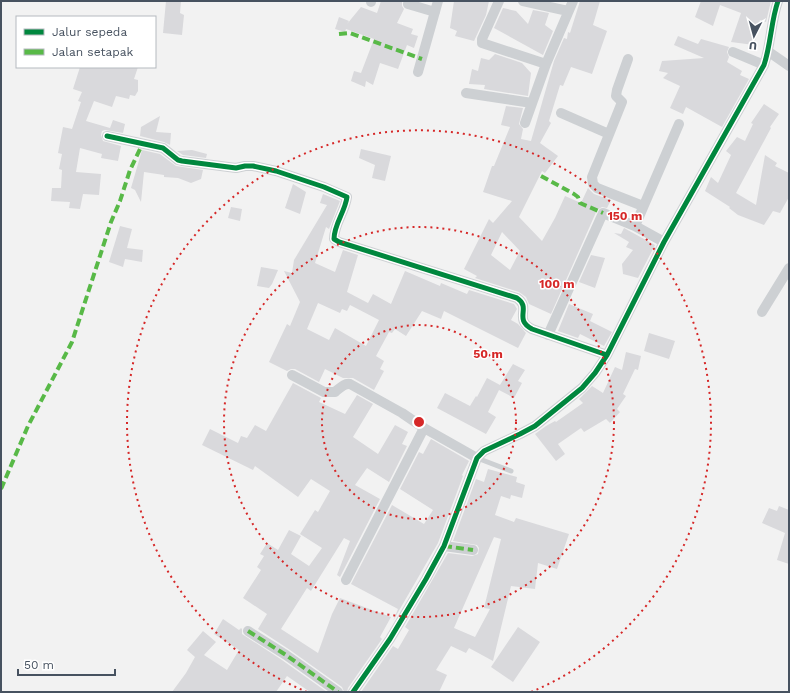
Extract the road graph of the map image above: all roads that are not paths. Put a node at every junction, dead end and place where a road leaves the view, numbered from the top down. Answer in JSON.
{"nodes":[{"id":1,"x":438,"y":1,"type":"edge"},
{"id":2,"x":499,"y":1,"type":"edge"},
{"id":3,"x":523,"y":1,"type":"edge"},
{"id":4,"x":573,"y":1,"type":"edge"},
{"id":5,"x":778,"y":1,"type":"edge"},
{"id":6,"x":408,"y":4,"type":"dead end"},
{"id":7,"x":568,"y":11,"type":"junction"},
{"id":8,"x":435,"y":12,"type":"junction"},
{"id":9,"x":733,"y":52,"type":"dead end"},
{"id":10,"x":769,"y":52,"type":"junction"},
{"id":11,"x":628,"y":59,"type":"dead end"},
{"id":12,"x":546,"y":64,"type":"junction"},
{"id":13,"x":764,"y":65,"type":"junction"},
{"id":14,"x":789,"y":66,"type":"edge"},
{"id":15,"x":418,"y":72,"type":"dead end"},
{"id":16,"x":466,"y":93,"type":"dead end"},
{"id":17,"x":532,"y":103,"type":"junction"},
{"id":18,"x":561,"y":113,"type":"dead end"},
{"id":19,"x":525,"y":123,"type":"dead end"},
{"id":20,"x":679,"y":124,"type":"dead end"},
{"id":21,"x":609,"y":134,"type":"junction"},
{"id":22,"x":107,"y":136,"type":"dead end"},
{"id":23,"x":643,"y":206,"type":"junction"},
{"id":24,"x":635,"y":226,"type":"junction"},
{"id":25,"x":664,"y":242,"type":"junction"},
{"id":26,"x":789,"y":268,"type":"edge"},
{"id":27,"x":762,"y":312,"type":"dead end"},
{"id":28,"x":548,"y":335,"type":"junction"},
{"id":29,"x":607,"y":355,"type":"junction"},
{"id":30,"x":292,"y":375,"type":"dead end"},
{"id":31,"x":424,"y":428,"type":"junction"},
{"id":32,"x":477,"y":458,"type":"junction"},
{"id":33,"x":511,"y":471,"type":"dead end"},
{"id":34,"x":444,"y":546,"type":"junction"},
{"id":35,"x":473,"y":550,"type":"dead end"},
{"id":36,"x":346,"y":580,"type":"dead end"},
{"id":37,"x":248,"y":631,"type":"dead end"},
{"id":38,"x":338,"y":692,"type":"edge"},
{"id":39,"x":353,"y":692,"type":"edge"}],
"edges":[{"from":1,"to":8,"type":"street"},
{"from":2,"to":12,"type":"street"},
{"from":3,"to":7,"type":"street"},
{"from":4,"to":7,"type":"street"},
{"from":5,"to":10,"type":"street"},
{"from":6,"to":8,"type":"street"},
{"from":7,"to":12,"type":"street"},
{"from":8,"to":15,"type":"street"},
{"from":9,"to":13,"type":"street"},
{"from":10,"to":13,"type":"street"},
{"from":10,"to":14,"type":"street"},
{"from":11,"to":21,"type":"street"},
{"from":12,"to":17,"type":"street"},
{"from":13,"to":25,"type":"street"},
{"from":16,"to":17,"type":"street"},
{"from":17,"to":19,"type":"street"},
{"from":18,"to":21,"type":"street"},
{"from":20,"to":23,"type":"street"},
{"from":21,"to":23,"type":"street"},
{"from":22,"to":28,"type":"street"},
{"from":23,"to":24,"type":"street"},
{"from":24,"to":25,"type":"street"},
{"from":24,"to":28,"type":"street"},
{"from":25,"to":29,"type":"street"},
{"from":26,"to":27,"type":"street"},
{"from":28,"to":29,"type":"street"},
{"from":29,"to":32,"type":"street"},
{"from":30,"to":31,"type":"street"},
{"from":31,"to":32,"type":"street"},
{"from":31,"to":36,"type":"street"},
{"from":32,"to":33,"type":"lane"},
{"from":32,"to":34,"type":"street"},
{"from":34,"to":35,"type":"street"},
{"from":34,"to":39,"type":"street"},
{"from":37,"to":38,"type":"street"}]}
